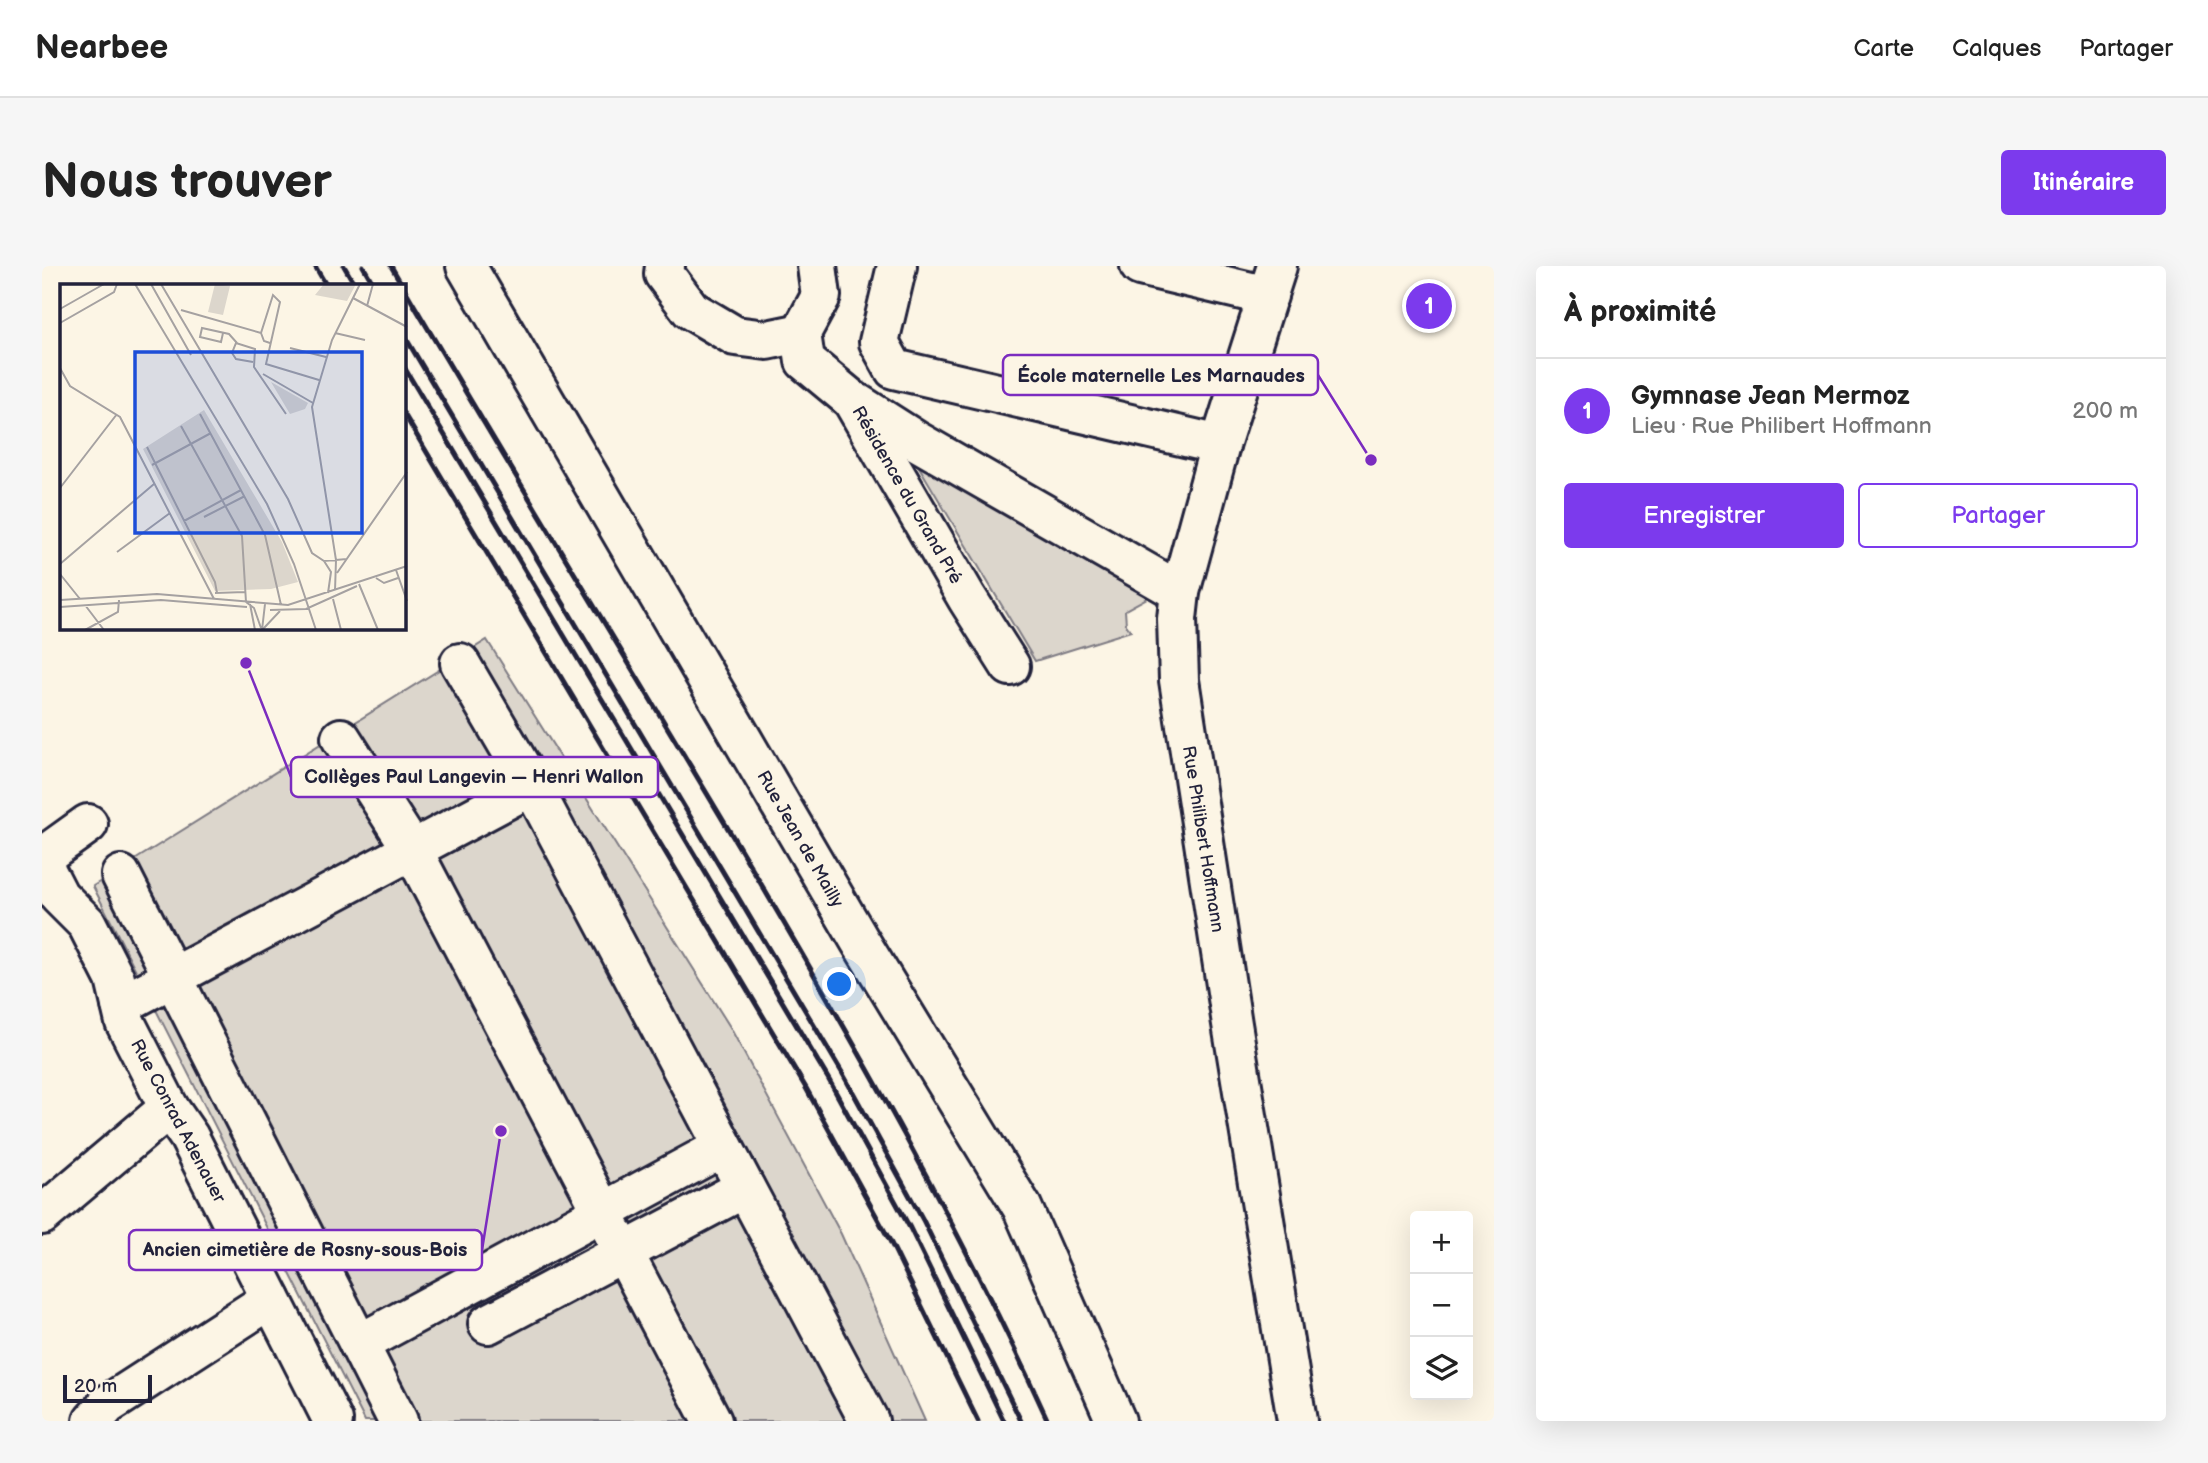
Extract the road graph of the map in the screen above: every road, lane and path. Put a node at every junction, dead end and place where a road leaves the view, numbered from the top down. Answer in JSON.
{"nodes":[{"id":1,"x":466,"y":266,"type":"edge"},
{"id":2,"x":665,"y":266,"type":"edge"},
{"id":3,"x":817,"y":266,"type":"edge"},
{"id":4,"x":897,"y":266,"type":"edge"},
{"id":5,"x":1140,"y":266,"type":"edge"},
{"id":6,"x":1272,"y":281,"type":"edge"},
{"id":7,"x":801,"y":333,"type":"junction"},
{"id":8,"x":852,"y":400,"type":"junction"},
{"id":9,"x":1220,"y":445,"type":"junction"},
{"id":10,"x":1180,"y":592,"type":"junction"},
{"id":11,"x":460,"y":663,"type":"dead end"},
{"id":12,"x":1010,"y":666,"type":"dead end"},
{"id":13,"x":341,"y":738,"type":"dead end"},
{"id":14,"x":532,"y":786,"type":"junction"},
{"id":15,"x":88,"y":824,"type":"dead end"},
{"id":16,"x":413,"y":851,"type":"junction"},
{"id":17,"x":42,"y":857,"type":"edge"},
{"id":18,"x":42,"y":863,"type":"edge"},
{"id":19,"x":121,"y":875,"type":"dead end"},
{"id":20,"x":174,"y":978,"type":"junction"},
{"id":21,"x":121,"y":1005,"type":"junction"},
{"id":22,"x":169,"y":1108,"type":"junction"},
{"id":23,"x":723,"y":1147,"type":"junction"},
{"id":24,"x":745,"y":1188,"type":"junction"},
{"id":25,"x":603,"y":1213,"type":"junction"},
{"id":26,"x":42,"y":1215,"type":"edge"},
{"id":27,"x":624,"y":1253,"type":"junction"},
{"id":28,"x":271,"y":1299,"type":"junction"},
{"id":29,"x":488,"y":1324,"type":"dead end"},
{"id":30,"x":359,"y":1344,"type":"junction"},
{"id":31,"x":93,"y":1421,"type":"edge"},
{"id":32,"x":333,"y":1421,"type":"edge"},
{"id":33,"x":398,"y":1421,"type":"edge"},
{"id":34,"x":712,"y":1421,"type":"edge"},
{"id":35,"x":869,"y":1421,"type":"edge"},
{"id":36,"x":1116,"y":1421,"type":"edge"},
{"id":37,"x":1297,"y":1421,"type":"edge"}],
"edges":[{"from":1,"to":36,"type":"street","name":"Rue Jean de Mailly"},
{"from":2,"to":7,"type":"street"},
{"from":3,"to":7,"type":"street"},
{"from":4,"to":9,"type":"street"},
{"from":5,"to":6,"type":"street"},
{"from":6,"to":9,"type":"street","name":"Rue Philibert Hoffmann"},
{"from":7,"to":8,"type":"street","name":"Résidence du Grand Pré"},
{"from":8,"to":10,"type":"street"},
{"from":8,"to":12,"type":"street","name":"Résidence du Grand Pré"},
{"from":9,"to":10,"type":"street","name":"Rue Philibert Hoffmann"},
{"from":10,"to":37,"type":"street","name":"Rue Philibert Hoffmann"},
{"from":11,"to":14,"type":"street"},
{"from":13,"to":16,"type":"street"},
{"from":14,"to":16,"type":"street"},
{"from":14,"to":23,"type":"street"},
{"from":15,"to":17,"type":"street"},
{"from":16,"to":20,"type":"street"},
{"from":16,"to":25,"type":"street"},
{"from":18,"to":21,"type":"street","name":"Rue Conrad Adenauer"},
{"from":19,"to":20,"type":"street"},
{"from":20,"to":21,"type":"street"},
{"from":20,"to":30,"type":"street"},
{"from":21,"to":22,"type":"street","name":"Rue Conrad Adenauer"},
{"from":22,"to":26,"type":"street"},
{"from":22,"to":28,"type":"street","name":"Rue Conrad Adenauer"},
{"from":23,"to":24,"type":"street"},
{"from":23,"to":25,"type":"street"},
{"from":24,"to":27,"type":"street"},
{"from":24,"to":35,"type":"street"},
{"from":25,"to":27,"type":"street"},
{"from":25,"to":30,"type":"street"},
{"from":27,"to":29,"type":"street"},
{"from":27,"to":34,"type":"street"},
{"from":28,"to":31,"type":"street"},
{"from":28,"to":32,"type":"street","name":"Rue Conrad Adenauer"},
{"from":30,"to":33,"type":"street"}]}
